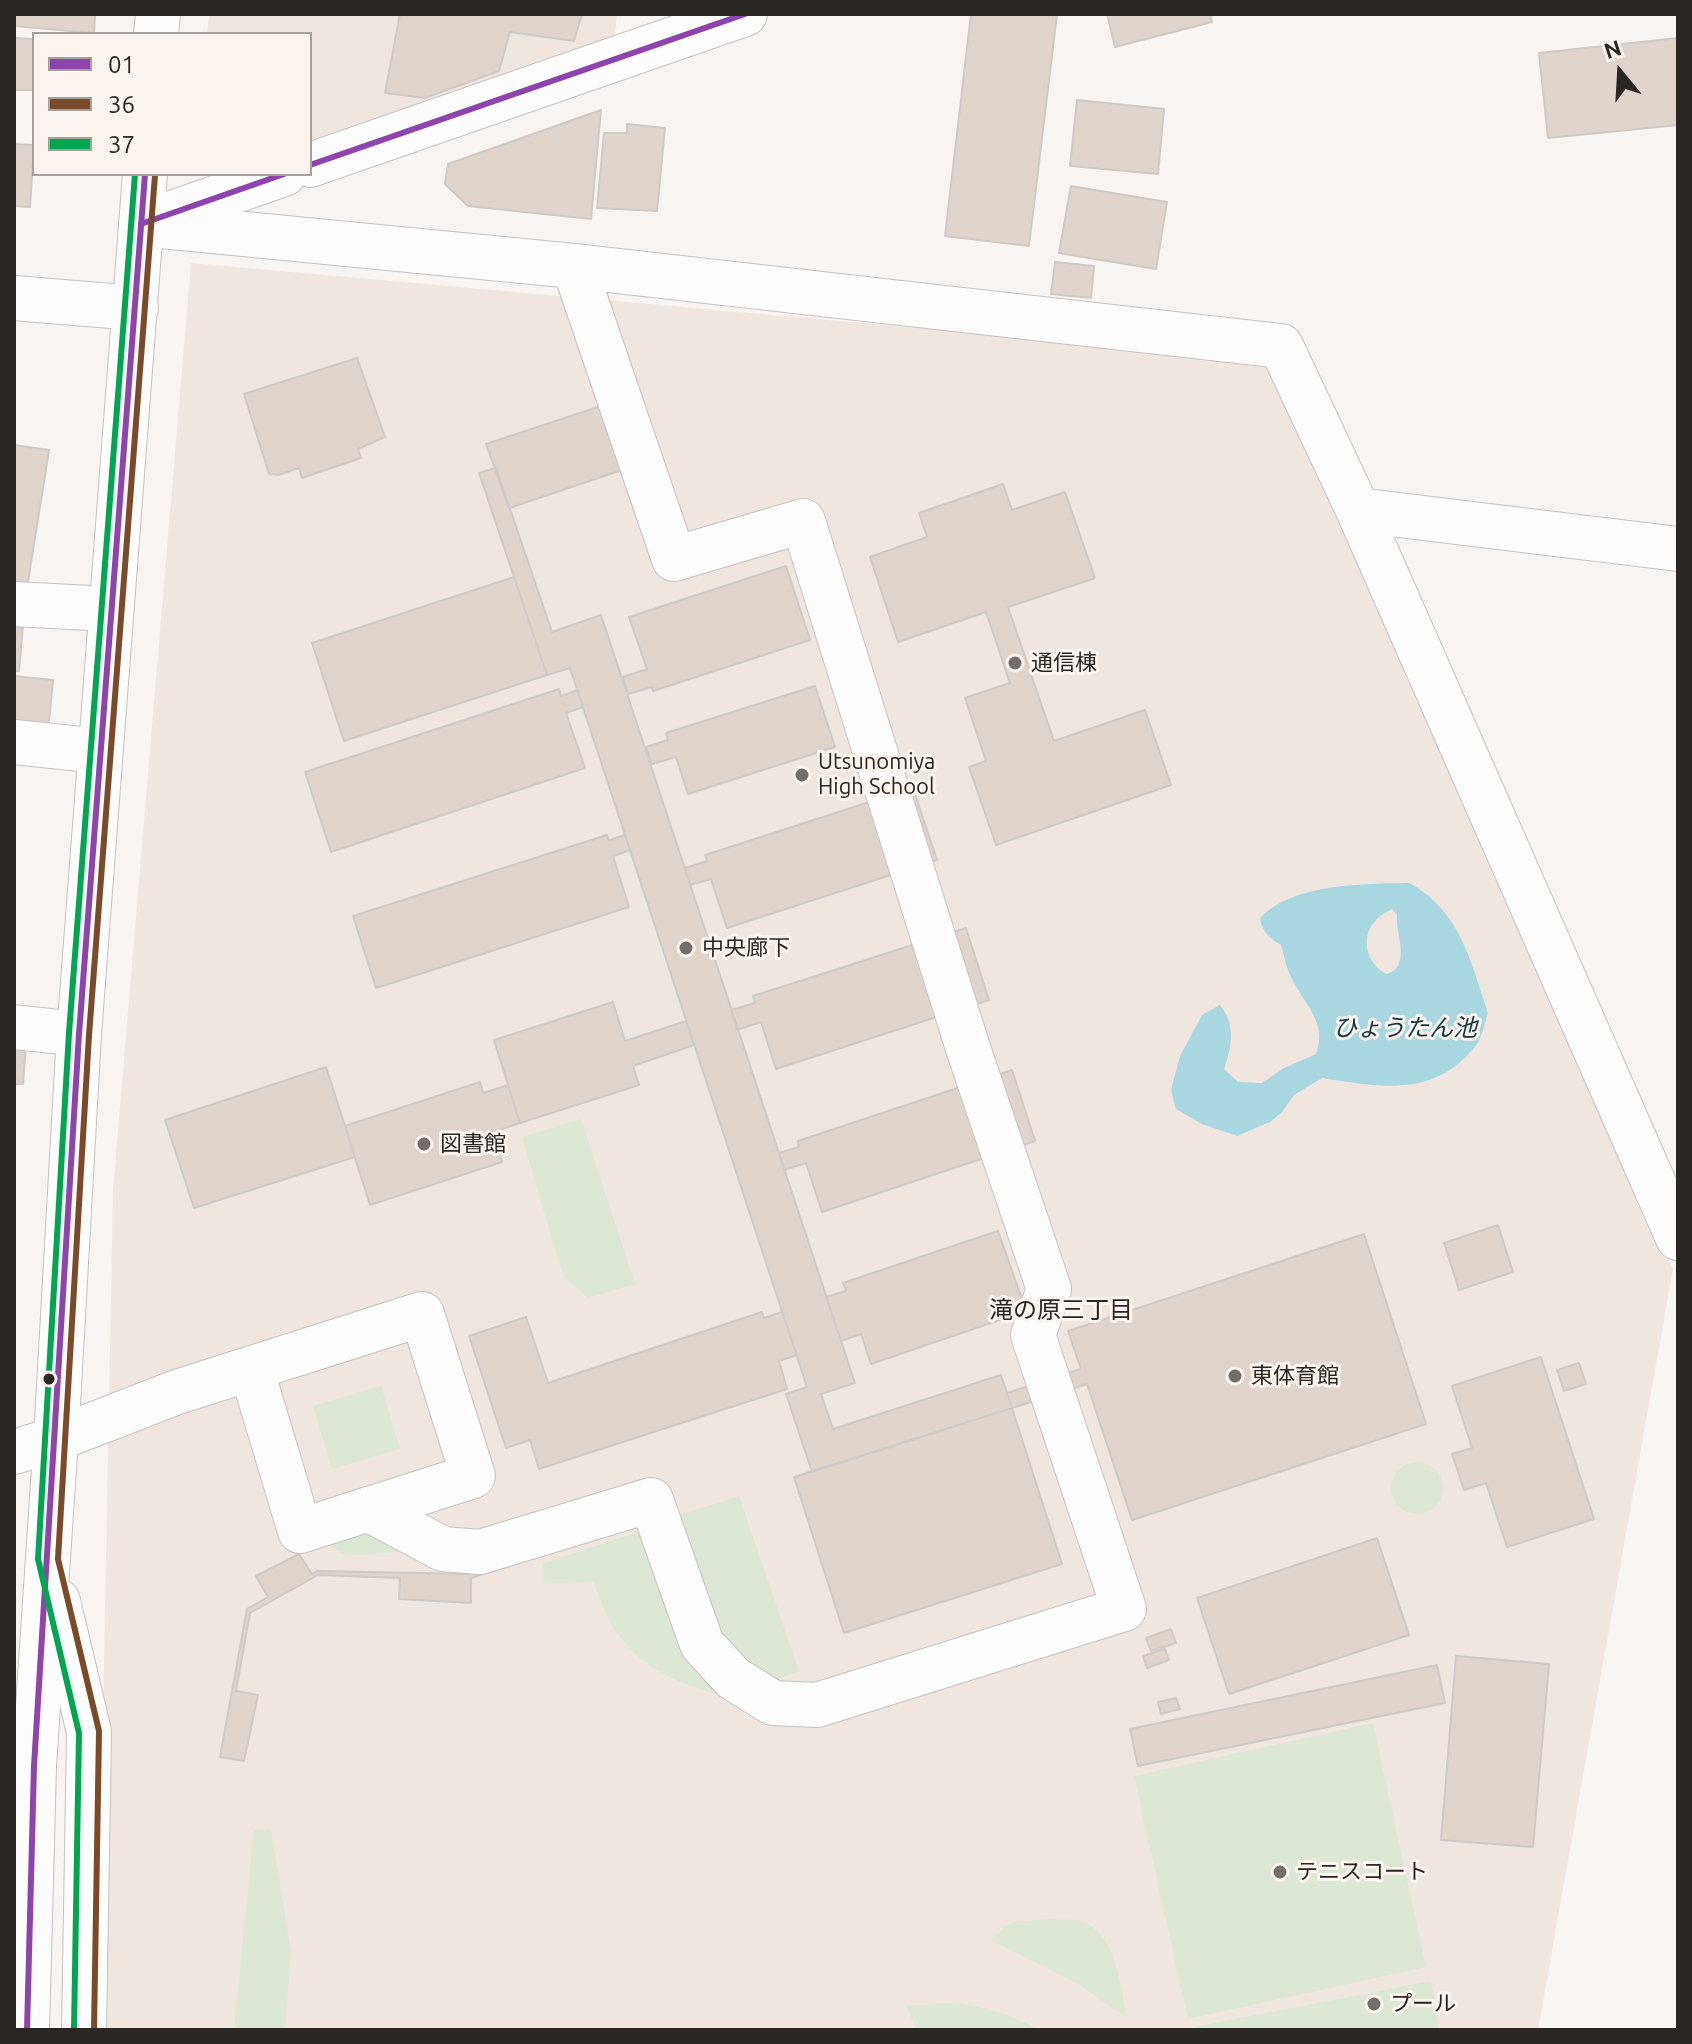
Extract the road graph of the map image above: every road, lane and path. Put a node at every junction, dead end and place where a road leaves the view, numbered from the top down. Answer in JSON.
{"nodes":[{"id":1,"x":745,"y":14,"type":"edge"},
{"id":2,"x":312,"y":164,"type":"edge"},
{"id":3,"x":145,"y":176,"type":"edge"},
{"id":4,"x":278,"y":176,"type":"edge"},
{"id":5,"x":141,"y":224,"type":"junction"},
{"id":6,"x":574,"y":266,"type":"junction"},
{"id":7,"x":14,"y":298,"type":"edge"},
{"id":8,"x":136,"y":308,"type":"junction"},
{"id":9,"x":1358,"y":510,"type":"junction"},
{"id":10,"x":1678,"y":549,"type":"edge"},
{"id":11,"x":14,"y":604,"type":"edge"},
{"id":12,"x":110,"y":609,"type":"junction"},
{"id":13,"x":14,"y":742,"type":"edge"},
{"id":14,"x":100,"y":751,"type":"junction"},
{"id":15,"x":14,"y":1027,"type":"edge"},
{"id":16,"x":79,"y":1034,"type":"junction"},
{"id":17,"x":1678,"y":1238,"type":"edge"},
{"id":18,"x":251,"y":1368,"type":"junction"},
{"id":19,"x":56,"y":1439,"type":"junction"},
{"id":20,"x":14,"y":1452,"type":"edge"},
{"id":21,"x":368,"y":1509,"type":"junction"},
{"id":22,"x":48,"y":1560,"type":"junction"},
{"id":23,"x":14,"y":1639,"type":"edge"},
{"id":24,"x":27,"y":2030,"type":"edge"},
{"id":25,"x":84,"y":2030,"type":"edge"}],
"edges":[{"from":1,"to":2,"type":"street"},
{"from":3,"to":5,"type":"street"},
{"from":4,"to":5,"type":"street"},
{"from":5,"to":6,"type":"street"},
{"from":5,"to":8,"type":"street"},
{"from":6,"to":9,"type":"street"},
{"from":6,"to":21,"type":"street"},
{"from":7,"to":8,"type":"street"},
{"from":8,"to":12,"type":"street"},
{"from":9,"to":10,"type":"street"},
{"from":9,"to":17,"type":"street"},
{"from":11,"to":12,"type":"street"},
{"from":12,"to":14,"type":"street"},
{"from":13,"to":14,"type":"street"},
{"from":14,"to":16,"type":"street"},
{"from":15,"to":16,"type":"street"},
{"from":16,"to":19,"type":"street"},
{"from":18,"to":19,"type":"street"},
{"from":18,"to":21,"type":"street"},
{"from":18,"to":21,"type":"street"},
{"from":19,"to":20,"type":"street"},
{"from":19,"to":22,"type":"street"},
{"from":22,"to":23,"type":"street"},
{"from":22,"to":24,"type":"street"},
{"from":22,"to":25,"type":"street"}]}
